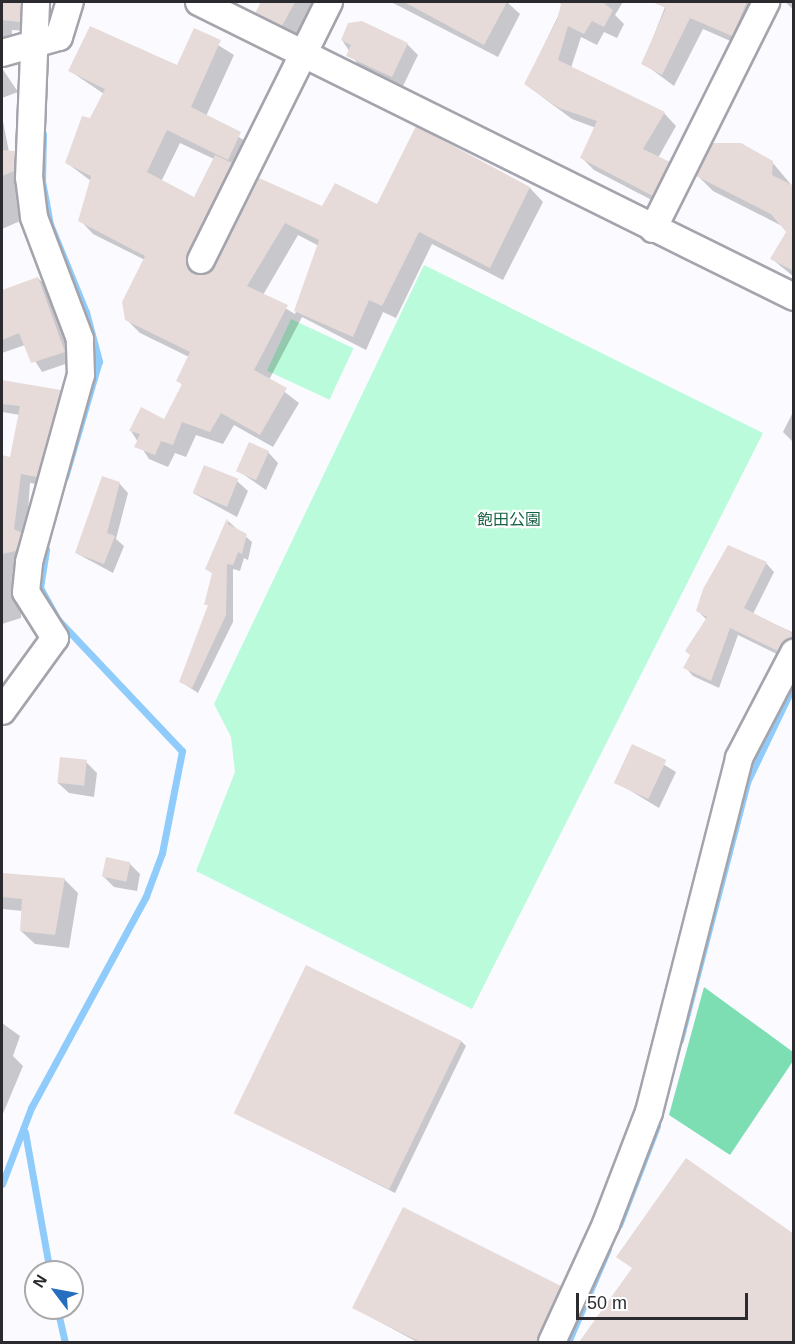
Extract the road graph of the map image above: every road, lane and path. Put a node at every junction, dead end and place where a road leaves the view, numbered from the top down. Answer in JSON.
{"nodes":[{"id":1,"x":36,"y":2,"type":"edge"},
{"id":2,"x":70,"y":2,"type":"edge"},
{"id":3,"x":199,"y":2,"type":"edge"},
{"id":4,"x":329,"y":2,"type":"edge"},
{"id":5,"x":766,"y":2,"type":"edge"},
{"id":6,"x":30,"y":46,"type":"junction"},
{"id":7,"x":305,"y":51,"type":"junction"},
{"id":8,"x":2,"y":53,"type":"edge"},
{"id":9,"x":653,"y":229,"type":"junction"},
{"id":10,"x":201,"y":260,"type":"dead end"},
{"id":11,"x":794,"y":297,"type":"edge"},
{"id":12,"x":794,"y":653,"type":"edge"},
{"id":13,"x":2,"y":711,"type":"edge"},
{"id":14,"x":552,"y":1342,"type":"edge"}],
"edges":[{"from":1,"to":6,"type":"street"},
{"from":2,"to":6,"type":"street"},
{"from":3,"to":7,"type":"street"},
{"from":4,"to":7,"type":"street"},
{"from":5,"to":9,"type":"street"},
{"from":6,"to":8,"type":"street"},
{"from":6,"to":13,"type":"street"},
{"from":7,"to":9,"type":"street"},
{"from":7,"to":10,"type":"street"},
{"from":9,"to":11,"type":"street"},
{"from":12,"to":14,"type":"street"}]}
